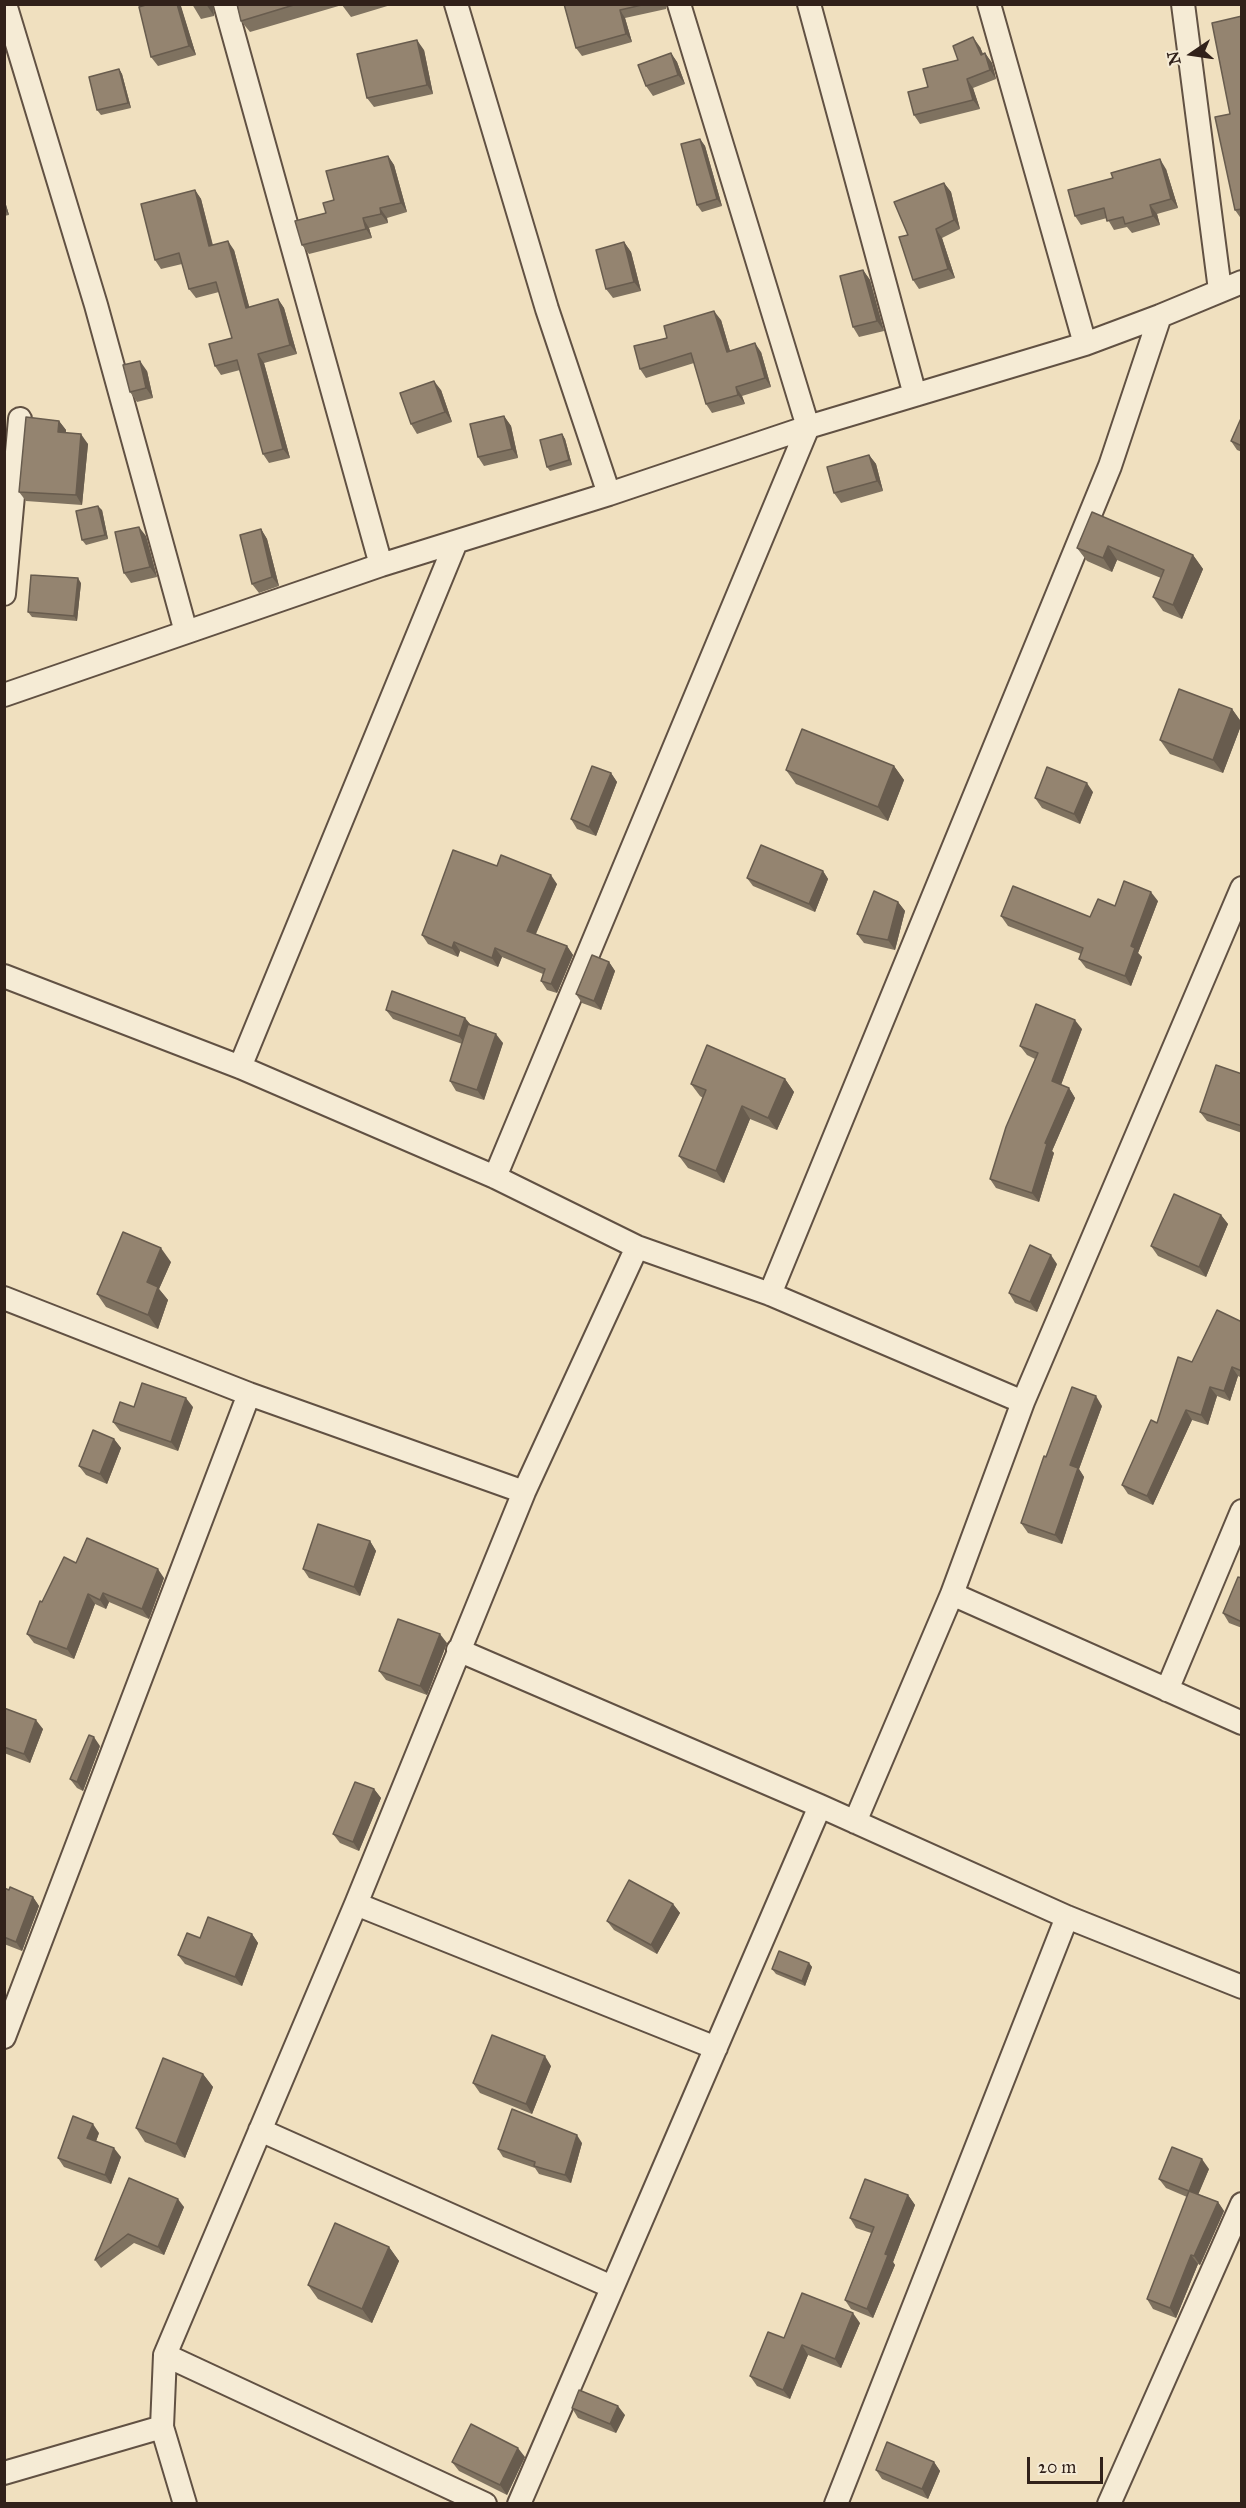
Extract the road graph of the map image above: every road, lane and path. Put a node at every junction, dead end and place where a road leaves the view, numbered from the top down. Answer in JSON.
{"nodes":[{"id":1,"x":5,"y":4,"type":"edge"},
{"id":2,"x":225,"y":4,"type":"edge"},
{"id":3,"x":456,"y":4,"type":"edge"},
{"id":4,"x":679,"y":4,"type":"edge"},
{"id":5,"x":809,"y":4,"type":"edge"},
{"id":6,"x":989,"y":4,"type":"edge"},
{"id":7,"x":1183,"y":4,"type":"edge"},
{"id":8,"x":1242,"y":282,"type":"edge"},
{"id":9,"x":1220,"y":290,"type":"junction"},
{"id":10,"x":1160,"y":316,"type":"junction"},
{"id":11,"x":1085,"y":344,"type":"junction"},
{"id":12,"x":915,"y":395,"type":"junction"},
{"id":13,"x":20,"y":419,"type":"dead end"},
{"id":14,"x":808,"y":427,"type":"junction"},
{"id":15,"x":609,"y":494,"type":"junction"},
{"id":16,"x":456,"y":542,"type":"junction"},
{"id":17,"x":381,"y":565,"type":"junction"},
{"id":18,"x":4,"y":594,"type":"edge"},
{"id":19,"x":186,"y":632,"type":"junction"},
{"id":20,"x":4,"y":695,"type":"edge"},
{"id":21,"x":1242,"y":888,"type":"edge"},
{"id":22,"x":4,"y":976,"type":"edge"},
{"id":23,"x":240,"y":1067,"type":"junction"},
{"id":24,"x":495,"y":1177,"type":"junction"},
{"id":25,"x":637,"y":1246,"type":"junction"},
{"id":26,"x":770,"y":1294,"type":"junction"},
{"id":27,"x":4,"y":1298,"type":"edge"},
{"id":28,"x":249,"y":1394,"type":"junction"},
{"id":29,"x":1023,"y":1402,"type":"junction"},
{"id":30,"x":524,"y":1492,"type":"junction"},
{"id":31,"x":1242,"y":1511,"type":"edge"},
{"id":32,"x":952,"y":1594,"type":"junction"},
{"id":33,"x":458,"y":1650,"type":"junction"},
{"id":34,"x":1167,"y":1690,"type":"junction"},
{"id":35,"x":1242,"y":1723,"type":"edge"},
{"id":36,"x":820,"y":1806,"type":"junction"},
{"id":37,"x":855,"y":1822,"type":"junction"},
{"id":38,"x":356,"y":1904,"type":"junction"},
{"id":39,"x":1067,"y":1917,"type":"junction"},
{"id":40,"x":1242,"y":1987,"type":"edge"},
{"id":41,"x":4,"y":2037,"type":"edge"},
{"id":42,"x":716,"y":2048,"type":"junction"},
{"id":43,"x":260,"y":2130,"type":"junction"},
{"id":44,"x":1242,"y":2204,"type":"edge"},
{"id":45,"x":612,"y":2287,"type":"junction"},
{"id":46,"x":165,"y":2355,"type":"junction"},
{"id":47,"x":162,"y":2427,"type":"junction"},
{"id":48,"x":4,"y":2473,"type":"edge"},
{"id":49,"x":185,"y":2504,"type":"edge"},
{"id":50,"x":485,"y":2504,"type":"edge"},
{"id":51,"x":519,"y":2504,"type":"edge"},
{"id":52,"x":836,"y":2504,"type":"edge"},
{"id":53,"x":1109,"y":2504,"type":"edge"}],
"edges":[{"from":1,"to":19,"type":"street"},
{"from":2,"to":17,"type":"street"},
{"from":3,"to":15,"type":"street"},
{"from":4,"to":14,"type":"street"},
{"from":5,"to":12,"type":"street"},
{"from":6,"to":11,"type":"street"},
{"from":7,"to":9,"type":"street"},
{"from":8,"to":9,"type":"street"},
{"from":9,"to":10,"type":"street"},
{"from":10,"to":11,"type":"street"},
{"from":10,"to":26,"type":"street"},
{"from":11,"to":12,"type":"street"},
{"from":12,"to":14,"type":"street"},
{"from":13,"to":18,"type":"street"},
{"from":14,"to":15,"type":"street"},
{"from":14,"to":24,"type":"street"},
{"from":15,"to":16,"type":"street"},
{"from":16,"to":17,"type":"street"},
{"from":16,"to":23,"type":"street"},
{"from":17,"to":19,"type":"street"},
{"from":19,"to":20,"type":"street"},
{"from":21,"to":29,"type":"street"},
{"from":22,"to":23,"type":"street"},
{"from":23,"to":24,"type":"street"},
{"from":24,"to":25,"type":"street"},
{"from":25,"to":26,"type":"street"},
{"from":25,"to":30,"type":"street"},
{"from":26,"to":29,"type":"street"},
{"from":27,"to":28,"type":"street"},
{"from":28,"to":30,"type":"street"},
{"from":28,"to":41,"type":"street"},
{"from":29,"to":32,"type":"street"},
{"from":30,"to":33,"type":"street"},
{"from":31,"to":34,"type":"street"},
{"from":32,"to":34,"type":"street"},
{"from":32,"to":37,"type":"street"},
{"from":33,"to":36,"type":"street"},
{"from":33,"to":38,"type":"street"},
{"from":34,"to":35,"type":"street"},
{"from":36,"to":37,"type":"street"},
{"from":36,"to":42,"type":"street"},
{"from":37,"to":39,"type":"street"},
{"from":38,"to":42,"type":"street"},
{"from":38,"to":43,"type":"street"},
{"from":39,"to":40,"type":"street"},
{"from":39,"to":52,"type":"street"},
{"from":42,"to":45,"type":"street"},
{"from":43,"to":45,"type":"street"},
{"from":43,"to":46,"type":"street"},
{"from":44,"to":53,"type":"street"},
{"from":45,"to":51,"type":"street"},
{"from":46,"to":47,"type":"street"},
{"from":46,"to":50,"type":"street"},
{"from":47,"to":48,"type":"street"},
{"from":47,"to":49,"type":"street"}]}
